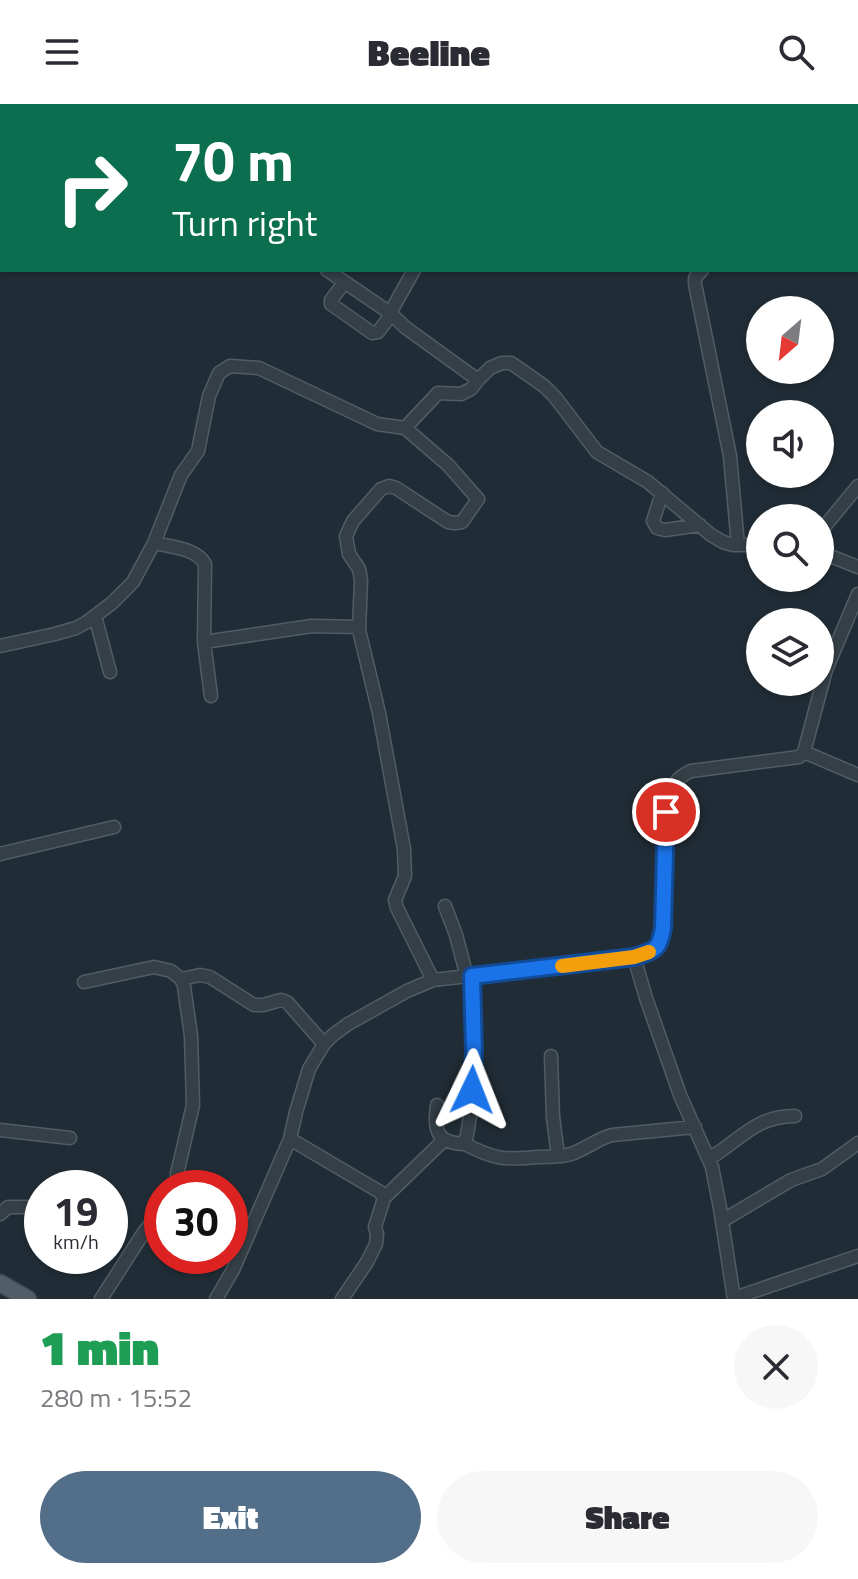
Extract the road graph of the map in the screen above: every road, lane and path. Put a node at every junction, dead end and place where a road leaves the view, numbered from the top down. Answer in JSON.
{"nodes":[{"id":1,"x":330,"y":272,"type":"edge"},
{"id":2,"x":413,"y":272,"type":"edge"},
{"id":3,"x":700,"y":272,"type":"edge"},
{"id":4,"x":344,"y":283,"type":"junction"},
{"id":5,"x":390,"y":314,"type":"junction"},
{"id":6,"x":478,"y":380,"type":"junction"},
{"id":7,"x":405,"y":428,"type":"junction"},
{"id":8,"x":858,"y":486,"type":"edge"},
{"id":9,"x":662,"y":493,"type":"junction"},
{"id":10,"x":834,"y":515,"type":"edge"},
{"id":11,"x":700,"y":525,"type":"junction"},
{"id":12,"x":154,"y":543,"type":"junction"},
{"id":13,"x":738,"y":545,"type":"junction"},
{"id":14,"x":746,"y":545,"type":"edge"},
{"id":15,"x":834,"y":558,"type":"edge"},
{"id":16,"x":858,"y":567,"type":"edge"},
{"id":17,"x":858,"y":594,"type":"edge"},
{"id":18,"x":95,"y":616,"type":"junction"},
{"id":19,"x":359,"y":627,"type":"junction"},
{"id":20,"x":2,"y":642,"type":"edge"},
{"id":21,"x":204,"y":642,"type":"junction"},
{"id":22,"x":110,"y":672,"type":"dead end"},
{"id":23,"x":211,"y":696,"type":"dead end"},
{"id":24,"x":804,"y":752,"type":"junction"},
{"id":25,"x":858,"y":775,"type":"edge"},
{"id":26,"x":114,"y":827,"type":"dead end"},
{"id":27,"x":0,"y":854,"type":"edge"},
{"id":28,"x":445,"y":906,"type":"dead end"},
{"id":29,"x":634,"y":957,"type":"junction"},
{"id":30,"x":469,"y":976,"type":"junction"},
{"id":31,"x":181,"y":979,"type":"junction"},
{"id":32,"x":433,"y":980,"type":"junction"},
{"id":33,"x":84,"y":982,"type":"dead end"},
{"id":34,"x":324,"y":1044,"type":"junction"},
{"id":35,"x":551,"y":1056,"type":"dead end"},
{"id":36,"x":437,"y":1105,"type":"dead end"},
{"id":37,"x":795,"y":1116,"type":"dead end"},
{"id":38,"x":695,"y":1127,"type":"junction"},
{"id":39,"x":0,"y":1130,"type":"edge"},
{"id":40,"x":70,"y":1138,"type":"dead end"},
{"id":41,"x":290,"y":1139,"type":"junction"},
{"id":42,"x":444,"y":1140,"type":"junction"},
{"id":43,"x":858,"y":1143,"type":"edge"},
{"id":44,"x":465,"y":1144,"type":"junction"},
{"id":45,"x":708,"y":1155,"type":"junction"},
{"id":46,"x":558,"y":1156,"type":"junction"},
{"id":47,"x":178,"y":1170,"type":"edge"},
{"id":48,"x":384,"y":1198,"type":"junction"},
{"id":49,"x":24,"y":1207,"type":"edge"},
{"id":50,"x":0,"y":1214,"type":"edge"},
{"id":51,"x":722,"y":1221,"type":"junction"},
{"id":52,"x":144,"y":1232,"type":"edge"},
{"id":53,"x":858,"y":1256,"type":"edge"},
{"id":54,"x":0,"y":1283,"type":"edge"},
{"id":55,"x":734,"y":1298,"type":"edge"},
{"id":56,"x":28,"y":1299,"type":"edge"},
{"id":57,"x":101,"y":1299,"type":"edge"},
{"id":58,"x":216,"y":1299,"type":"edge"},
{"id":59,"x":342,"y":1299,"type":"edge"}],
"edges":[{"from":1,"to":4,"type":"street"},
{"from":2,"to":5,"type":"street"},
{"from":3,"to":13,"type":"street"},
{"from":4,"to":5,"type":"street"},
{"from":4,"to":5,"type":"street"},
{"from":5,"to":6,"type":"street"},
{"from":6,"to":7,"type":"street"},
{"from":6,"to":9,"type":"street"},
{"from":7,"to":12,"type":"street"},
{"from":7,"to":19,"type":"street"},
{"from":8,"to":10,"type":"street"},
{"from":9,"to":11,"type":"street"},
{"from":9,"to":11,"type":"street"},
{"from":11,"to":13,"type":"street"},
{"from":12,"to":18,"type":"street"},
{"from":12,"to":21,"type":"street"},
{"from":13,"to":14,"type":"street"},
{"from":15,"to":16,"type":"street"},
{"from":17,"to":24,"type":"street"},
{"from":18,"to":20,"type":"street"},
{"from":18,"to":22,"type":"street"},
{"from":19,"to":21,"type":"street"},
{"from":19,"to":32,"type":"street"},
{"from":21,"to":23,"type":"street"},
{"from":24,"to":25,"type":"street"},
{"from":24,"to":29,"type":"street"},
{"from":26,"to":27,"type":"street"},
{"from":28,"to":30,"type":"street"},
{"from":29,"to":30,"type":"street"},
{"from":29,"to":38,"type":"street"},
{"from":30,"to":32,"type":"street"},
{"from":30,"to":44,"type":"street"},
{"from":31,"to":33,"type":"street"},
{"from":31,"to":34,"type":"street"},
{"from":31,"to":47,"type":"street"},
{"from":32,"to":34,"type":"street"},
{"from":34,"to":41,"type":"street"},
{"from":35,"to":46,"type":"street"},
{"from":36,"to":42,"type":"street"},
{"from":37,"to":45,"type":"street"},
{"from":38,"to":45,"type":"street"},
{"from":38,"to":46,"type":"street"},
{"from":39,"to":40,"type":"street"},
{"from":41,"to":48,"type":"street"},
{"from":41,"to":58,"type":"street"},
{"from":42,"to":44,"type":"street"},
{"from":42,"to":48,"type":"street"},
{"from":43,"to":51,"type":"street"},
{"from":44,"to":46,"type":"street"},
{"from":45,"to":51,"type":"street"},
{"from":48,"to":59,"type":"street"},
{"from":49,"to":50,"type":"street"},
{"from":51,"to":55,"type":"street"},
{"from":52,"to":57,"type":"street"},
{"from":53,"to":55,"type":"street"},
{"from":54,"to":56,"type":"main road"}]}
